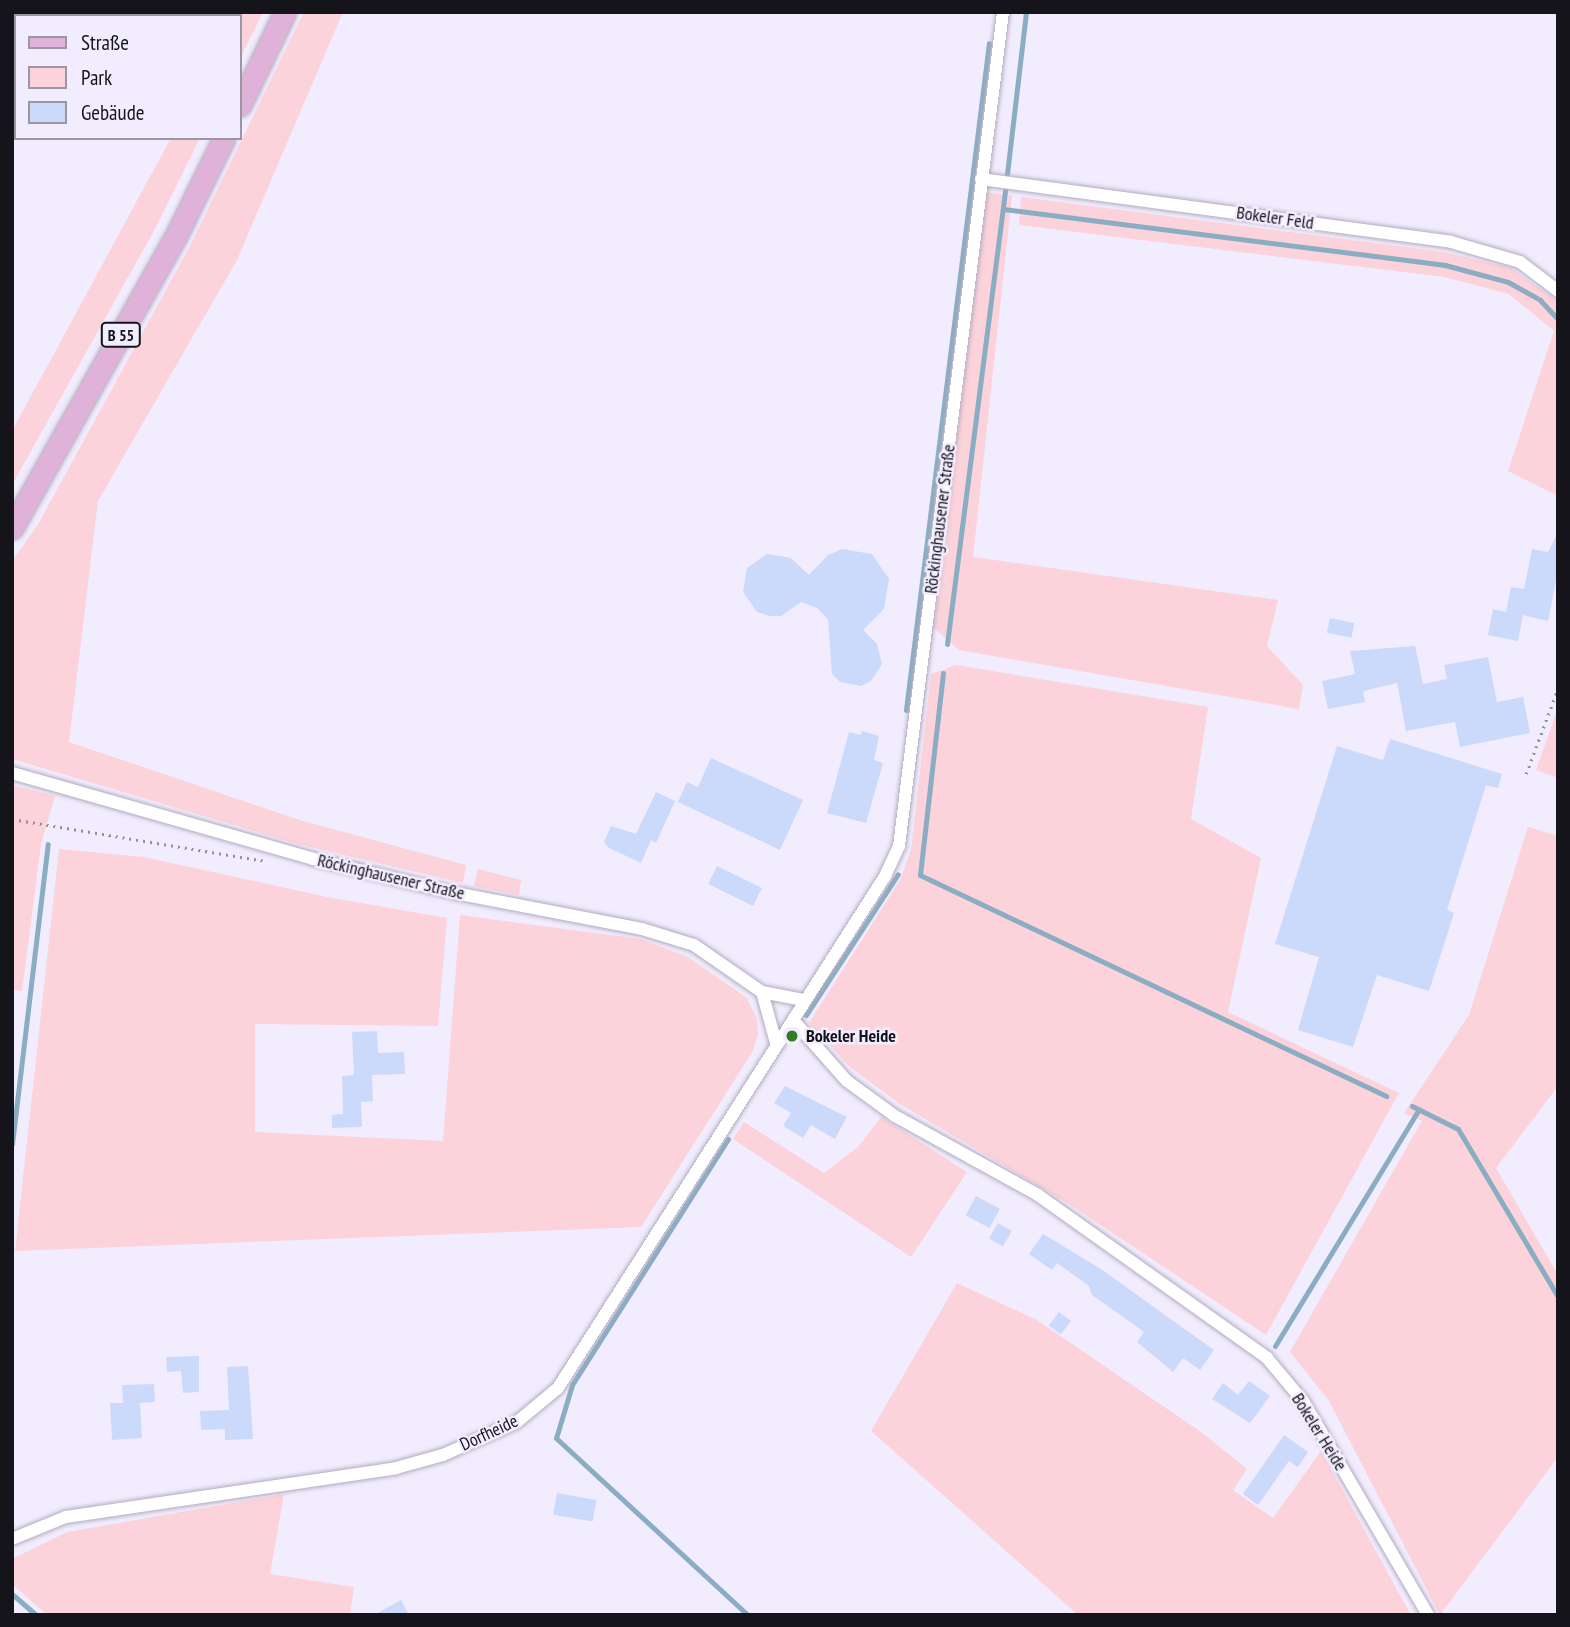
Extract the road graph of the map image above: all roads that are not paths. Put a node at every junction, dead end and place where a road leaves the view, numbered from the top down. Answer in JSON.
{"nodes":[{"id":1,"x":285,"y":12,"type":"edge"},
{"id":2,"x":1003,"y":12,"type":"edge"},
{"id":3,"x":242,"y":101,"type":"edge"},
{"id":4,"x":223,"y":140,"type":"edge"},
{"id":5,"x":981,"y":178,"type":"junction"},
{"id":6,"x":1558,"y":291,"type":"edge"},
{"id":7,"x":12,"y":528,"type":"edge"},
{"id":8,"x":12,"y":772,"type":"edge"},
{"id":9,"x":762,"y":992,"type":"junction"},
{"id":10,"x":803,"y":1000,"type":"junction"},
{"id":11,"x":793,"y":1020,"type":"junction"},
{"id":12,"x":776,"y":1043,"type":"junction"},
{"id":13,"x":12,"y":1539,"type":"edge"},
{"id":14,"x":1428,"y":1615,"type":"edge"}],
"edges":[{"from":1,"to":3,"type":"main road"},
{"from":2,"to":5,"type":"street","name":"Röckinghausener Straße"},
{"from":4,"to":7,"type":"main road","number":"B 55"},
{"from":5,"to":6,"type":"street","name":"Bokeler Feld"},
{"from":5,"to":10,"type":"street","name":"Röckinghausener Straße"},
{"from":8,"to":9,"type":"street","name":"Röckinghausener Straße"},
{"from":9,"to":10,"type":"street","name":"Röckinghausener Straße"},
{"from":9,"to":12,"type":"street"},
{"from":10,"to":11,"type":"street","name":"Röckinghausener Straße"},
{"from":11,"to":12,"type":"street","name":"Röckinghausener Straße"},
{"from":11,"to":14,"type":"street","name":"Bokeler Heide"},
{"from":12,"to":13,"type":"street","name":"Dorfheide"}]}
